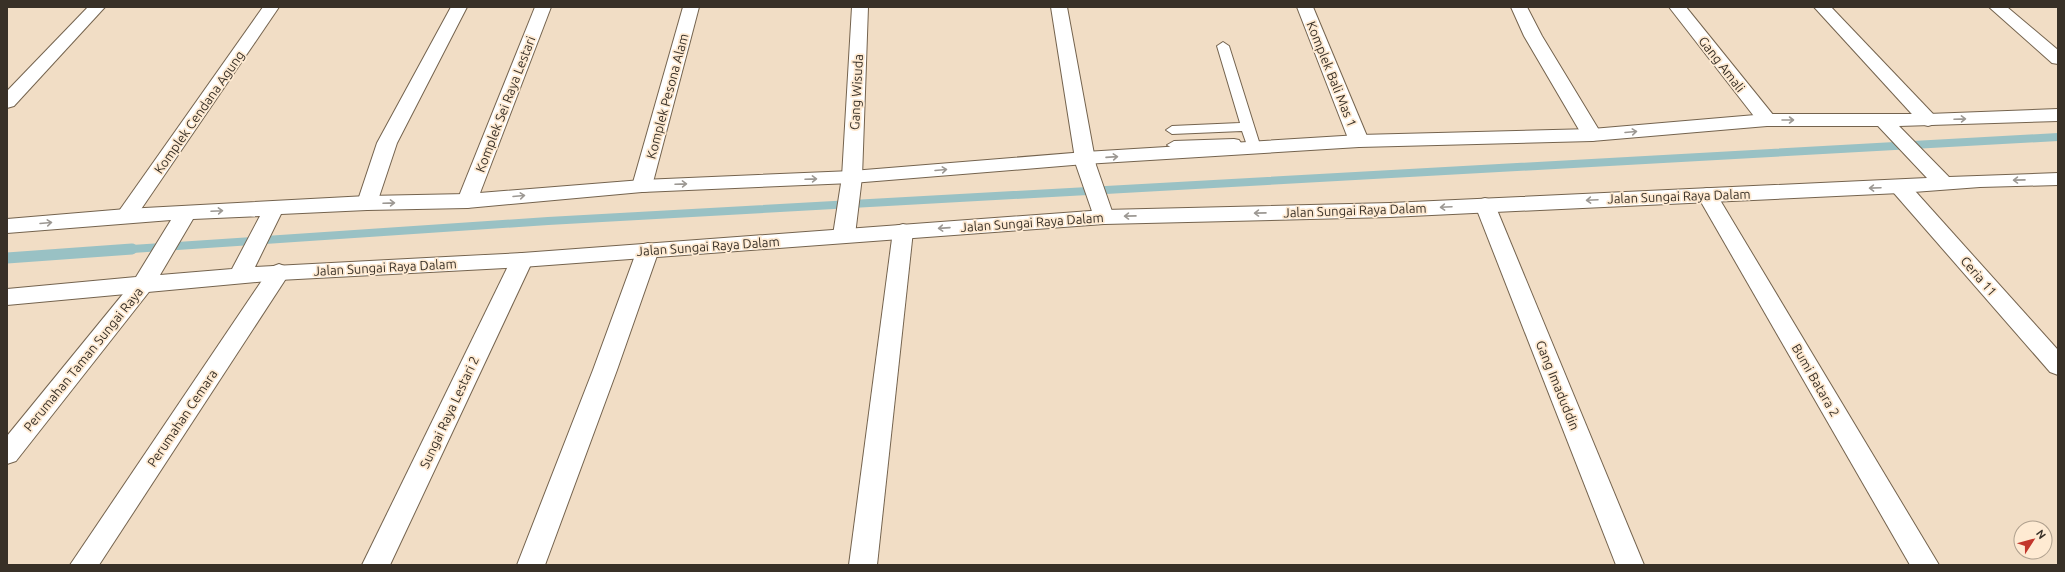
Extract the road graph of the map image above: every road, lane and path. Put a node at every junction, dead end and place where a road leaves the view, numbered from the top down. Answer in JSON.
{"nodes":[{"id":1,"x":97,"y":7,"type":"edge"},
{"id":2,"x":271,"y":7,"type":"edge"},
{"id":3,"x":459,"y":7,"type":"edge"},
{"id":4,"x":543,"y":7,"type":"edge"},
{"id":5,"x":691,"y":7,"type":"edge"},
{"id":6,"x":860,"y":7,"type":"edge"},
{"id":7,"x":1059,"y":7,"type":"edge"},
{"id":8,"x":1305,"y":7,"type":"edge"},
{"id":9,"x":1519,"y":7,"type":"edge"},
{"id":10,"x":1677,"y":7,"type":"edge"},
{"id":11,"x":1822,"y":7,"type":"edge"},
{"id":12,"x":1997,"y":7,"type":"edge"},
{"id":13,"x":1223,"y":46,"type":"dead end"},
{"id":14,"x":2058,"y":59,"type":"edge"},
{"id":15,"x":7,"y":102,"type":"edge"},
{"id":16,"x":2058,"y":115,"type":"edge"},
{"id":17,"x":1767,"y":120,"type":"junction"},
{"id":18,"x":1928,"y":120,"type":"junction"},
{"id":19,"x":1888,"y":126,"type":"junction"},
{"id":20,"x":1248,"y":127,"type":"junction"},
{"id":21,"x":1172,"y":130,"type":"dead end"},
{"id":22,"x":1592,"y":135,"type":"junction"},
{"id":23,"x":1359,"y":141,"type":"junction"},
{"id":24,"x":1174,"y":145,"type":"dead end"},
{"id":25,"x":1253,"y":145,"type":"junction"},
{"id":26,"x":1086,"y":162,"type":"junction"},
{"id":27,"x":852,"y":177,"type":"junction"},
{"id":28,"x":2058,"y":179,"type":"edge"},
{"id":29,"x":1943,"y":183,"type":"junction"},
{"id":30,"x":642,"y":186,"type":"junction"},
{"id":31,"x":1900,"y":187,"type":"junction"},
{"id":32,"x":1707,"y":195,"type":"junction"},
{"id":33,"x":467,"y":201,"type":"junction"},
{"id":34,"x":367,"y":204,"type":"junction"},
{"id":35,"x":1485,"y":205,"type":"junction"},
{"id":36,"x":1101,"y":210,"type":"junction"},
{"id":37,"x":186,"y":213,"type":"junction"},
{"id":38,"x":126,"y":216,"type":"junction"},
{"id":39,"x":269,"y":217,"type":"junction"},
{"id":40,"x":7,"y":226,"type":"edge"},
{"id":41,"x":903,"y":231,"type":"junction"},
{"id":42,"x":845,"y":233,"type":"junction"},
{"id":43,"x":648,"y":250,"type":"junction"},
{"id":44,"x":522,"y":260,"type":"junction"},
{"id":45,"x":243,"y":269,"type":"junction"},
{"id":46,"x":280,"y":272,"type":"junction"},
{"id":47,"x":147,"y":278,"type":"junction"},
{"id":48,"x":7,"y":297,"type":"edge"},
{"id":49,"x":2058,"y":366,"type":"edge"},
{"id":50,"x":7,"y":454,"type":"edge"},
{"id":51,"x":84,"y":565,"type":"edge"},
{"id":52,"x":376,"y":565,"type":"edge"},
{"id":53,"x":531,"y":565,"type":"edge"},
{"id":54,"x":863,"y":565,"type":"edge"},
{"id":55,"x":1630,"y":565,"type":"edge"},
{"id":56,"x":1925,"y":565,"type":"edge"}],
"edges":[{"from":1,"to":15,"type":"street"},
{"from":2,"to":38,"type":"street","name":"Komplek Cendana Agung"},
{"from":3,"to":34,"type":"street"},
{"from":4,"to":33,"type":"street","name":"Komplek Sei Raya Lestari"},
{"from":5,"to":30,"type":"street","name":"Komplek Pesona Alam"},
{"from":6,"to":27,"type":"street","name":"Gang Wisuda"},
{"from":7,"to":26,"type":"street"},
{"from":8,"to":23,"type":"street","name":"Komplek Bali Mas 1"},
{"from":9,"to":22,"type":"street"},
{"from":10,"to":17,"type":"street","name":"Gang Amali"},
{"from":11,"to":18,"type":"street"},
{"from":12,"to":14,"type":"street"},
{"from":13,"to":20,"type":"lane"},
{"from":18,"to":16,"type":"street","one_way":true},
{"from":17,"to":19,"type":"street","one_way":true},
{"from":22,"to":17,"type":"street","one_way":true},
{"from":18,"to":19,"type":"street"},
{"from":19,"to":29,"type":"street"},
{"from":20,"to":21,"type":"lane"},
{"from":20,"to":25,"type":"lane"},
{"from":22,"to":23,"type":"street"},
{"from":23,"to":25,"type":"street"},
{"from":24,"to":25,"type":"lane"},
{"from":26,"to":25,"type":"street","one_way":true},
{"from":27,"to":26,"type":"street","one_way":true},
{"from":26,"to":36,"type":"street"},
{"from":30,"to":27,"type":"street","one_way":true},
{"from":27,"to":42,"type":"street","name":"Gang Wisuda"},
{"from":28,"to":29,"type":"street","name":"Jalan Sungai Raya Dalam","one_way":true},
{"from":29,"to":31,"type":"street","name":"Jalan Sungai Raya Dalam"},
{"from":33,"to":30,"type":"street","one_way":true},
{"from":31,"to":32,"type":"street","name":"Jalan Sungai Raya Dalam","one_way":true},
{"from":31,"to":49,"type":"street","name":"Ceria 11"},
{"from":32,"to":35,"type":"street","name":"Jalan Sungai Raya Dalam","one_way":true},
{"from":32,"to":56,"type":"street","name":"Bumi Batara 2"},
{"from":34,"to":33,"type":"street","one_way":true},
{"from":34,"to":39,"type":"street"},
{"from":35,"to":36,"type":"street","name":"Jalan Sungai Raya Dalam","one_way":true},
{"from":35,"to":55,"type":"street","name":"Gang Imaduddin"},
{"from":36,"to":41,"type":"street","name":"Jalan Sungai Raya Dalam","one_way":true},
{"from":37,"to":38,"type":"street"},
{"from":37,"to":39,"type":"street","one_way":true},
{"from":37,"to":47,"type":"street","name":"Perumahan Taman Sungai Raya"},
{"from":40,"to":38,"type":"street","one_way":true},
{"from":39,"to":45,"type":"street"},
{"from":41,"to":42,"type":"street","name":"Jalan Sungai Raya Dalam"},
{"from":41,"to":54,"type":"street"},
{"from":42,"to":43,"type":"street","name":"Jalan Sungai Raya Dalam"},
{"from":43,"to":44,"type":"street","name":"Jalan Sungai Raya Dalam"},
{"from":43,"to":53,"type":"street"},
{"from":44,"to":46,"type":"street","name":"Jalan Sungai Raya Dalam"},
{"from":44,"to":52,"type":"street","name":"Sungai Raya Lestari 2"},
{"from":45,"to":46,"type":"street","name":"Jalan Sungai Raya Dalam"},
{"from":45,"to":47,"type":"street","name":"Jalan Sungai Raya Dalam"},
{"from":46,"to":51,"type":"street","name":"Perumahan Cemara"},
{"from":47,"to":48,"type":"street","name":"Jalan Sungai Raya Dalam"},
{"from":47,"to":50,"type":"street","name":"Perumahan Taman Sungai Raya"}]}
